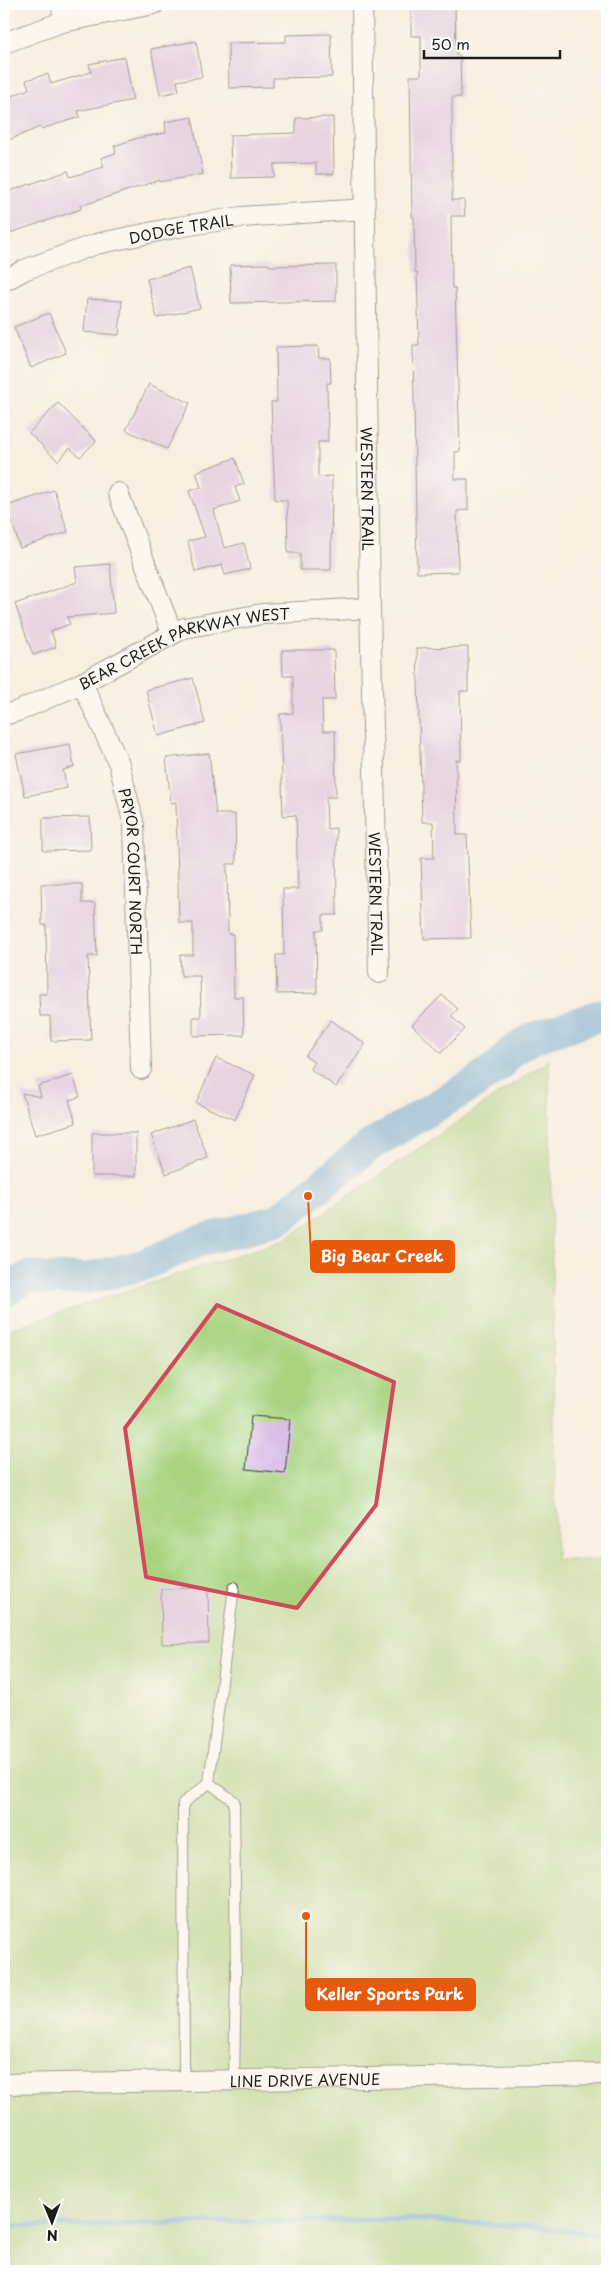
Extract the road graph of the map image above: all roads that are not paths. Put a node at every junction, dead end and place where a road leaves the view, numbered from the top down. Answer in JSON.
{"nodes":[{"id":1,"x":154,"y":4,"type":"edge"},
{"id":2,"x":362,"y":4,"type":"edge"},
{"id":3,"x":62,"y":13,"type":"edge"},
{"id":4,"x":4,"y":43,"type":"edge"},
{"id":5,"x":366,"y":209,"type":"junction"},
{"id":6,"x":4,"y":281,"type":"edge"},
{"id":7,"x":118,"y":493,"type":"dead end"},
{"id":8,"x":370,"y":608,"type":"junction"},
{"id":9,"x":172,"y":633,"type":"junction"},
{"id":10,"x":82,"y":683,"type":"junction"},
{"id":11,"x":4,"y":715,"type":"edge"},
{"id":12,"x":379,"y":973,"type":"dead end"},
{"id":13,"x":141,"y":1069,"type":"dead end"},
{"id":14,"x":234,"y":1586,"type":"dead end"},
{"id":15,"x":209,"y":1783,"type":"junction"},
{"id":16,"x":607,"y":2074,"type":"edge"},
{"id":17,"x":184,"y":2080,"type":"junction"},
{"id":18,"x":234,"y":2081,"type":"junction"},
{"id":19,"x":4,"y":2084,"type":"edge"}],
"edges":[{"from":1,"to":3,"type":"street"},
{"from":2,"to":5,"type":"street","name":"WESTERN TRAIL"},
{"from":3,"to":4,"type":"street"},
{"from":5,"to":6,"type":"street","name":"DODGE TRAIL"},
{"from":5,"to":8,"type":"street","name":"WESTERN TRAIL"},
{"from":7,"to":9,"type":"street"},
{"from":8,"to":9,"type":"street","name":"BEAR CREEK PARKWAY WEST"},
{"from":8,"to":12,"type":"street","name":"WESTERN TRAIL"},
{"from":9,"to":10,"type":"street","name":"BEAR CREEK PARKWAY WEST"},
{"from":10,"to":11,"type":"street","name":"BEAR CREEK PARKWAY WEST"},
{"from":10,"to":13,"type":"street","name":"PRYOR COURT NORTH"},
{"from":14,"to":15,"type":"lane"},
{"from":15,"to":17,"type":"lane"},
{"from":15,"to":18,"type":"lane"},
{"from":16,"to":18,"type":"street","name":"LINE DRIVE AVENUE"},
{"from":17,"to":18,"type":"street","name":"LINE DRIVE AVENUE"},
{"from":17,"to":19,"type":"street","name":"LINE DRIVE AVENUE"}]}
